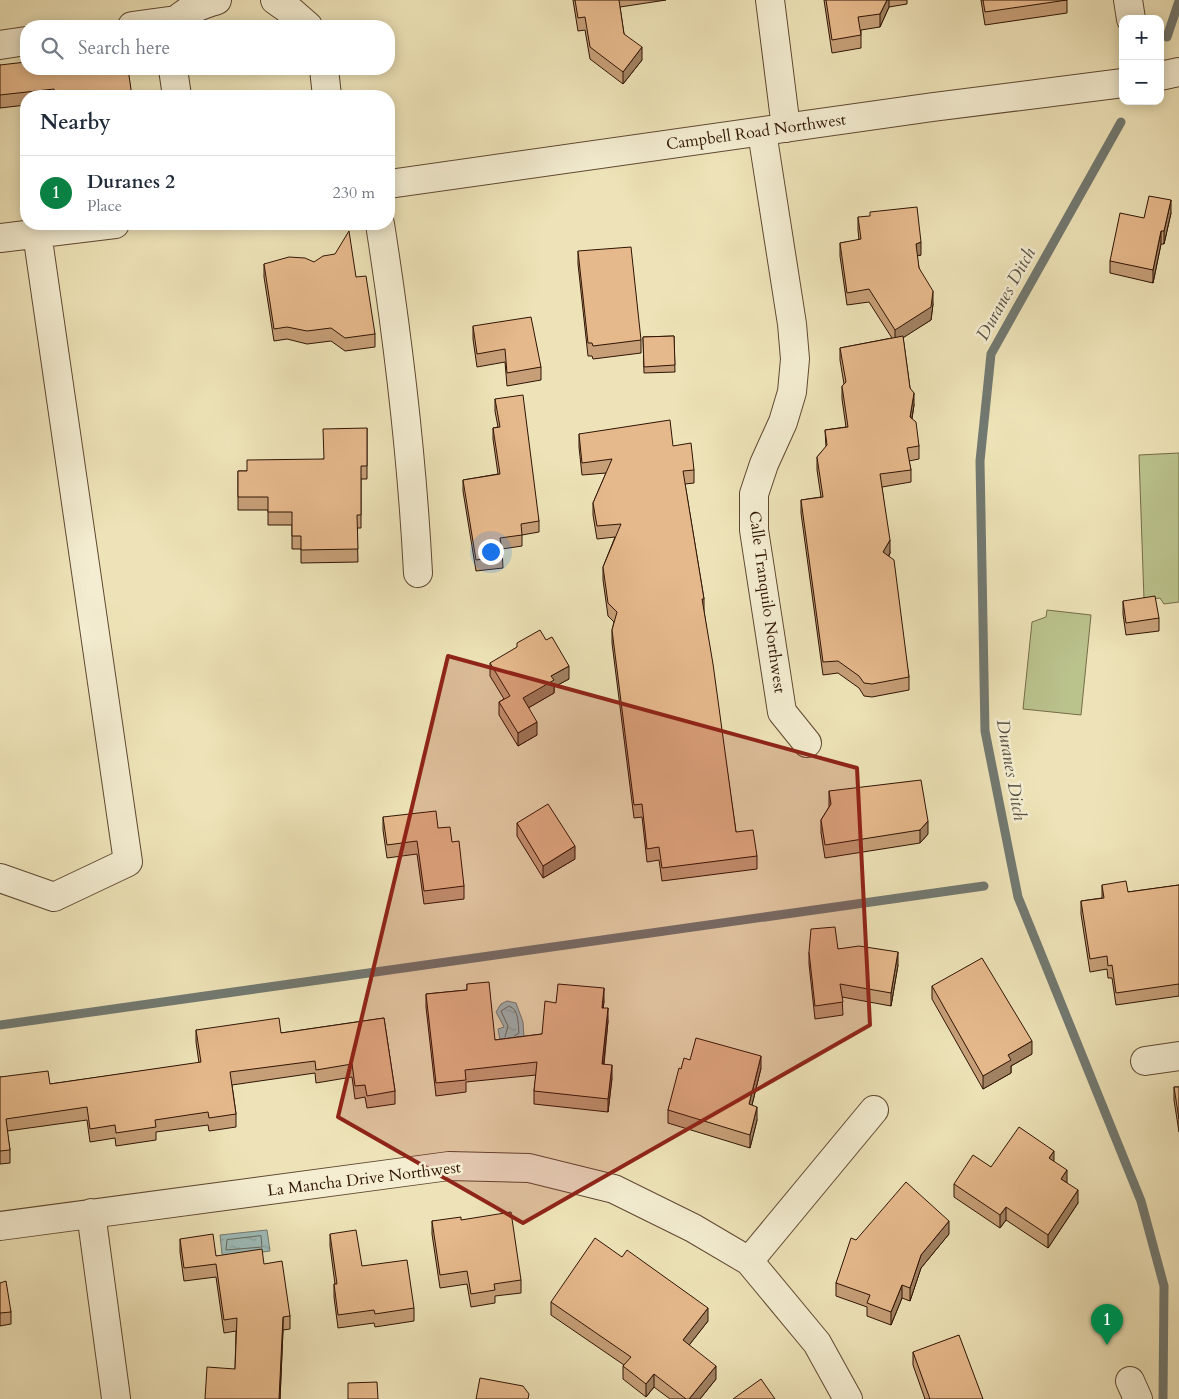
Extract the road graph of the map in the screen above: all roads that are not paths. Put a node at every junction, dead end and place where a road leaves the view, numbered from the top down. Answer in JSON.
{"nodes":[{"id":1,"x":217,"y":0,"type":"edge"},
{"id":2,"x":274,"y":0,"type":"edge"},
{"id":3,"x":770,"y":0,"type":"edge"},
{"id":4,"x":1128,"y":0,"type":"edge"},
{"id":5,"x":1130,"y":15,"type":"edge"},
{"id":6,"x":179,"y":20,"type":"edge"},
{"id":7,"x":301,"y":20,"type":"edge"},
{"id":8,"x":20,"y":42,"type":"edge"},
{"id":9,"x":0,"y":45,"type":"edge"},
{"id":10,"x":1179,"y":72,"type":"edge"},
{"id":11,"x":174,"y":75,"type":"edge"},
{"id":12,"x":325,"y":75,"type":"edge"},
{"id":13,"x":1164,"y":75,"type":"edge"},
{"id":14,"x":1119,"y":84,"type":"edge"},
{"id":15,"x":176,"y":90,"type":"edge"},
{"id":16,"x":326,"y":90,"type":"edge"},
{"id":17,"x":774,"y":130,"type":"junction"},
{"id":18,"x":395,"y":183,"type":"edge"},
{"id":19,"x":63,"y":230,"type":"edge"},
{"id":20,"x":381,"y":230,"type":"edge"},
{"id":21,"x":37,"y":233,"type":"junction"},
{"id":22,"x":0,"y":238,"type":"edge"},
{"id":23,"x":418,"y":574,"type":"dead end"},
{"id":24,"x":807,"y":743,"type":"dead end"},
{"id":25,"x":0,"y":878,"type":"edge"},
{"id":26,"x":1179,"y":1056,"type":"edge"},
{"id":27,"x":1145,"y":1061,"type":"dead end"},
{"id":28,"x":874,"y":1110,"type":"dead end"},
{"id":29,"x":91,"y":1213,"type":"junction"},
{"id":30,"x":0,"y":1226,"type":"edge"},
{"id":31,"x":749,"y":1261,"type":"junction"},
{"id":32,"x":116,"y":1398,"type":"edge"},
{"id":33,"x":848,"y":1399,"type":"edge"}],
"edges":[{"from":1,"to":6,"type":"street"},
{"from":2,"to":7,"type":"street"},
{"from":3,"to":17,"type":"street","name":"Calle Tranquilo Northwest"},
{"from":4,"to":5,"type":"street"},
{"from":8,"to":9,"type":"street"},
{"from":10,"to":13,"type":"street"},
{"from":11,"to":15,"type":"street"},
{"from":12,"to":16,"type":"street"},
{"from":14,"to":17,"type":"street","name":"Campbell Road Northwest"},
{"from":17,"to":18,"type":"street","name":"Campbell Road Northwest"},
{"from":17,"to":24,"type":"street","name":"Calle Tranquilo Northwest"},
{"from":19,"to":21,"type":"street"},
{"from":20,"to":23,"type":"street"},
{"from":21,"to":22,"type":"street"},
{"from":21,"to":25,"type":"street"},
{"from":26,"to":27,"type":"street"},
{"from":28,"to":31,"type":"street"},
{"from":29,"to":30,"type":"street","name":"La Mancha Drive Northwest"},
{"from":29,"to":31,"type":"street","name":"La Mancha Drive Northwest"},
{"from":29,"to":32,"type":"street"},
{"from":31,"to":33,"type":"street","name":"La Mancha Drive Northwest"}]}
